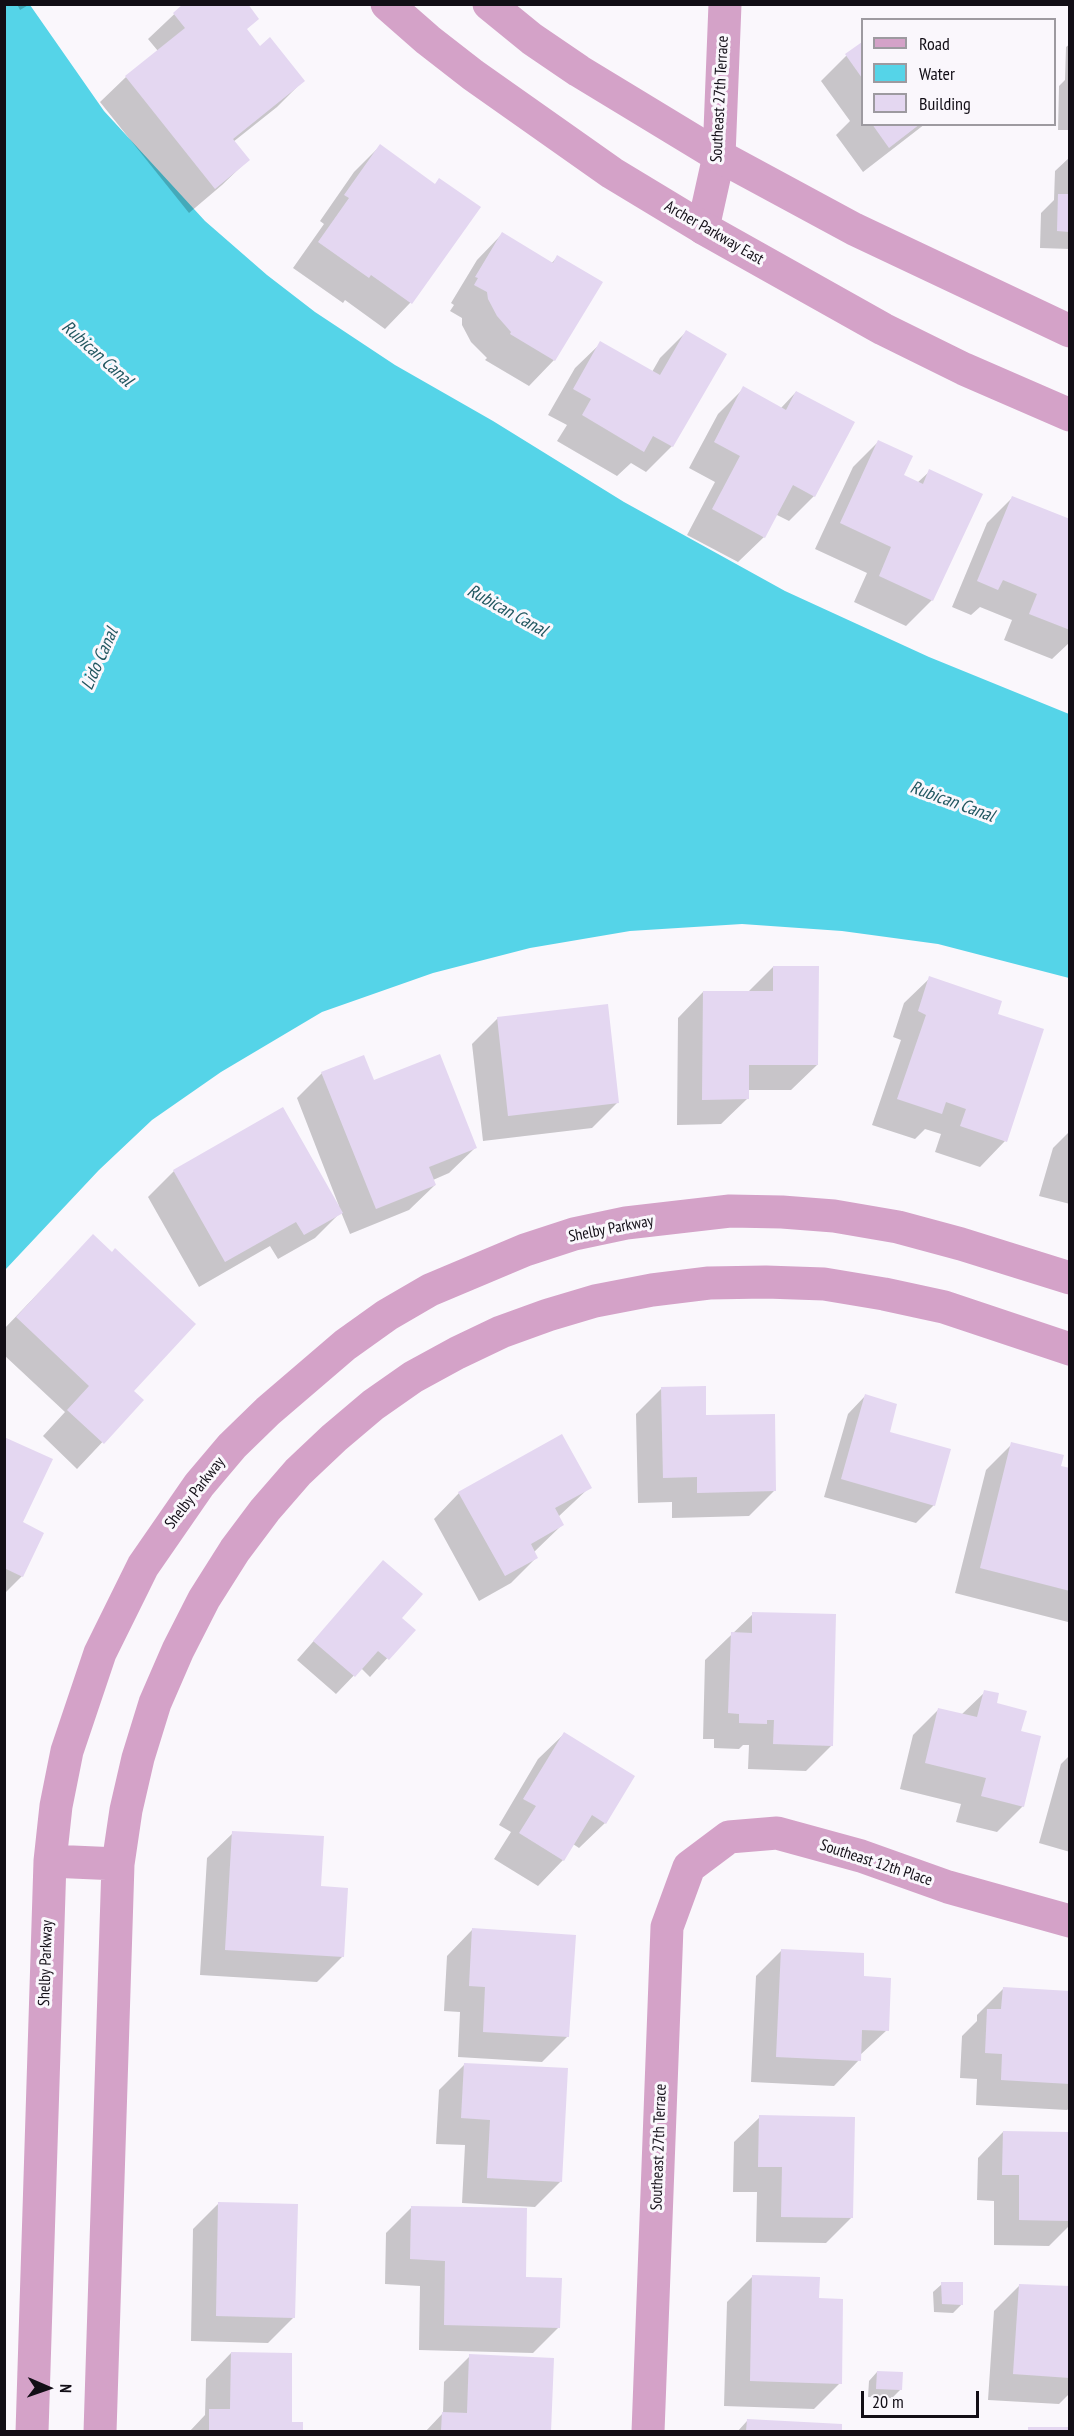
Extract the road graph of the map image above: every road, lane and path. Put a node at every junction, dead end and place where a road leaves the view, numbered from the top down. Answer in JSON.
{"nodes":[{"id":1,"x":387,"y":4,"type":"edge"},
{"id":2,"x":489,"y":4,"type":"edge"},
{"id":3,"x":725,"y":4,"type":"edge"},
{"id":4,"x":719,"y":156,"type":"junction"},
{"id":5,"x":703,"y":228,"type":"junction"},
{"id":6,"x":1070,"y":331,"type":"edge"},
{"id":7,"x":1070,"y":415,"type":"edge"},
{"id":8,"x":1070,"y":1278,"type":"edge"},
{"id":9,"x":1070,"y":1349,"type":"edge"},
{"id":10,"x":50,"y":1861,"type":"junction"},
{"id":11,"x":118,"y":1864,"type":"junction"},
{"id":12,"x":689,"y":1867,"type":"joint"},
{"id":13,"x":1070,"y":1921,"type":"edge"},
{"id":14,"x":32,"y":2432,"type":"edge"},
{"id":15,"x":100,"y":2432,"type":"edge"},
{"id":16,"x":648,"y":2432,"type":"edge"}],
"edges":[{"from":1,"to":5,"type":"street","name":"Archer Parkway East"},
{"from":2,"to":4,"type":"street"},
{"from":3,"to":4,"type":"street","name":"Southeast 27th Terrace"},
{"from":4,"to":5,"type":"street","name":"Southeast 27th Terrace"},
{"from":4,"to":6,"type":"street"},
{"from":5,"to":7,"type":"street","name":"Archer Parkway East"},
{"from":8,"to":10,"type":"street","name":"Shelby Parkway"},
{"from":9,"to":11,"type":"street"},
{"from":10,"to":11,"type":"street"},
{"from":10,"to":14,"type":"street","name":"Shelby Parkway"},
{"from":11,"to":15,"type":"street"},
{"from":12,"to":13,"type":"street","name":"Southeast 12th Place"},
{"from":12,"to":16,"type":"street","name":"Southeast 27th Terrace"}]}
